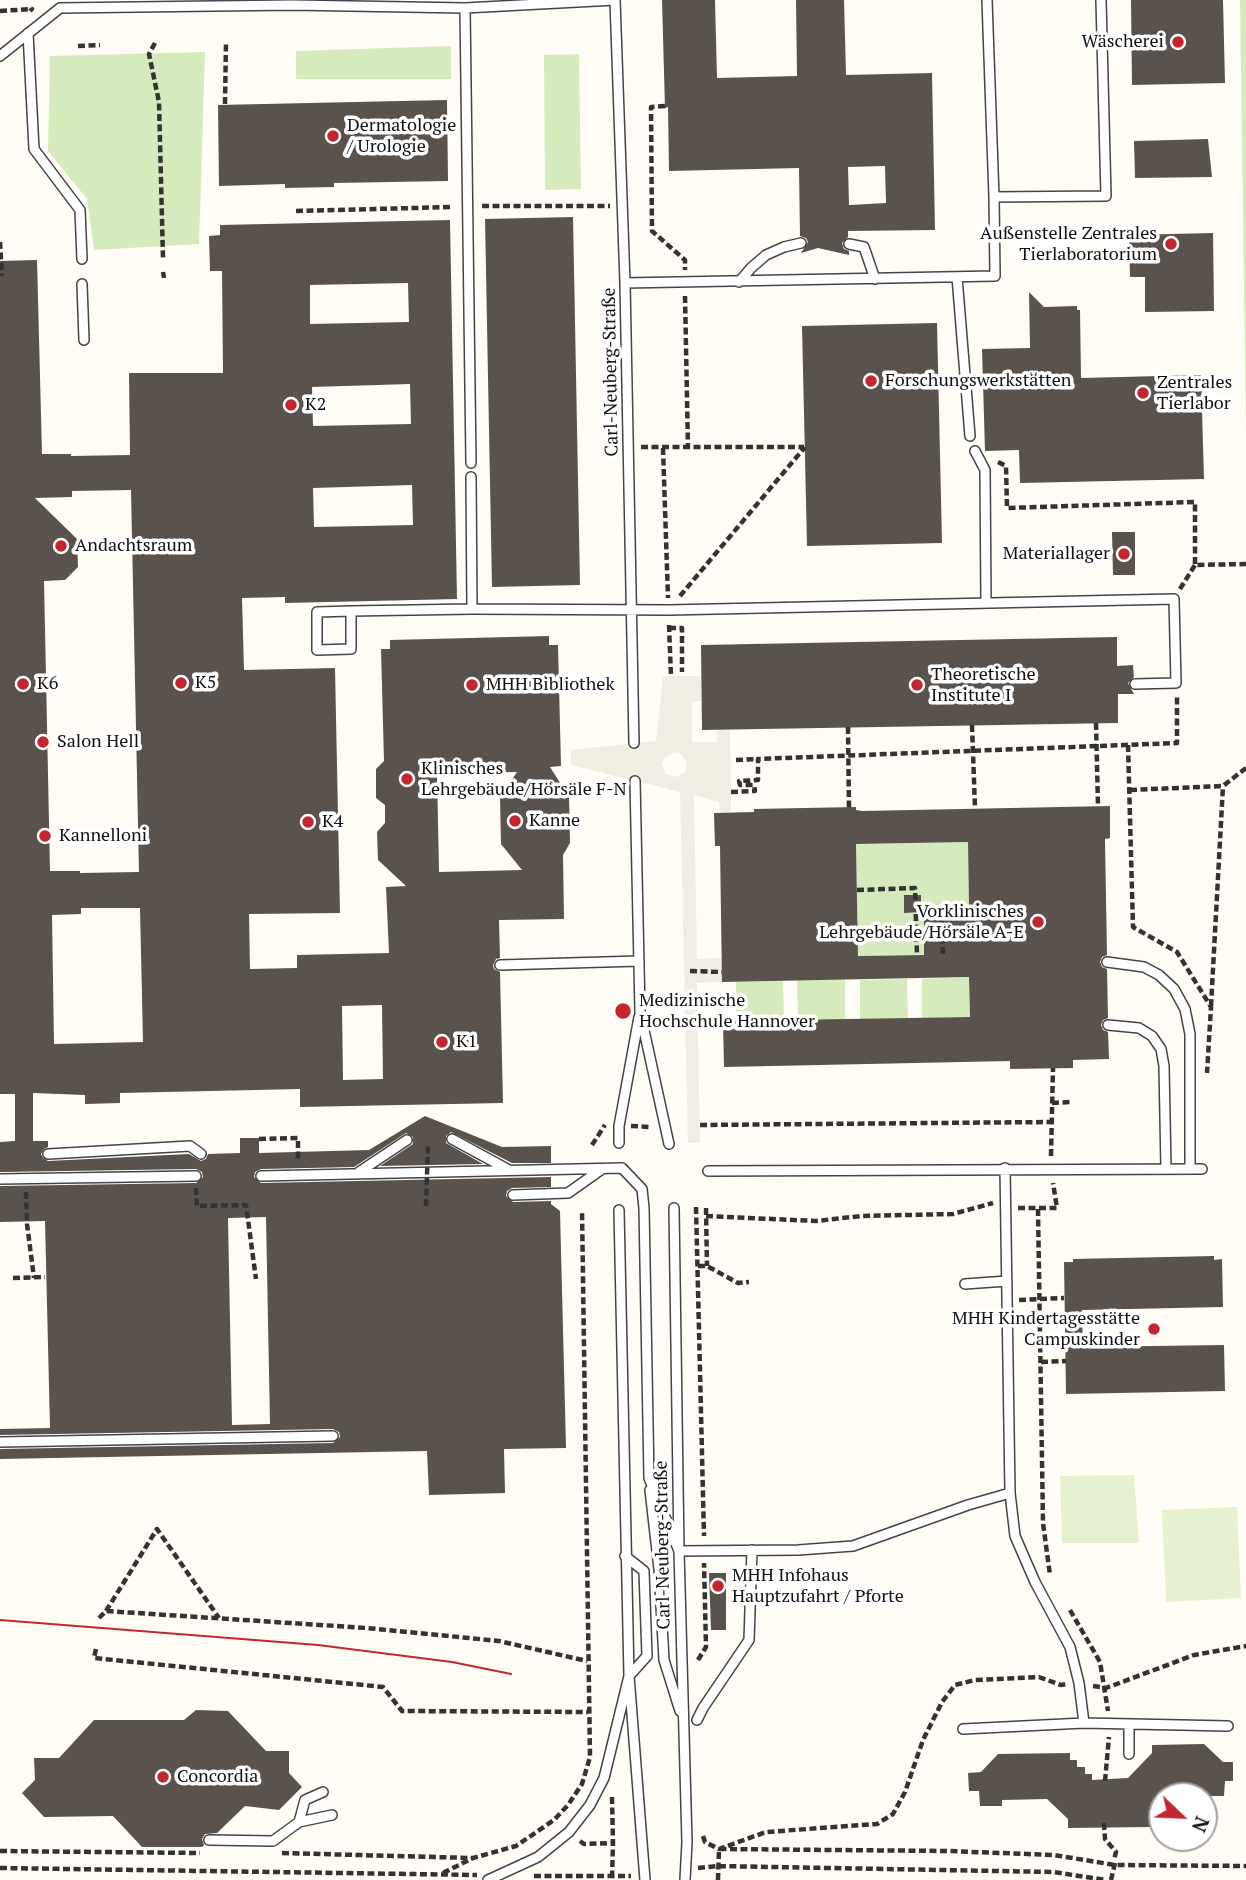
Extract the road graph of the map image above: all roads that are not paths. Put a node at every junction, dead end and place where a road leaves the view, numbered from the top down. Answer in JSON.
{"nodes":[{"id":1,"x":615,"y":0,"type":"edge"},
{"id":2,"x":988,"y":0,"type":"edge"},
{"id":3,"x":1101,"y":0,"type":"edge"},
{"id":4,"x":465,"y":8,"type":"junction"},
{"id":5,"x":28,"y":33,"type":"junction"},
{"id":6,"x":0,"y":56,"type":"edge"},
{"id":7,"x":994,"y":197,"type":"junction"},
{"id":8,"x":801,"y":243,"type":"dead end"},
{"id":9,"x":849,"y":244,"type":"dead end"},
{"id":10,"x":82,"y":259,"type":"dead end"},
{"id":11,"x":957,"y":277,"type":"junction"},
{"id":12,"x":875,"y":279,"type":"junction"},
{"id":13,"x":739,"y":282,"type":"junction"},
{"id":14,"x":625,"y":283,"type":"junction"},
{"id":15,"x":82,"y":284,"type":"dead end"},
{"id":16,"x":84,"y":340,"type":"dead end"},
{"id":17,"x":970,"y":436,"type":"dead end"},
{"id":18,"x":975,"y":451,"type":"road end"},
{"id":19,"x":471,"y":463,"type":"dead end"},
{"id":20,"x":471,"y":477,"type":"dead end"},
{"id":21,"x":986,"y":603,"type":"junction"},
{"id":22,"x":472,"y":609,"type":"junction"},
{"id":23,"x":632,"y":610,"type":"junction"},
{"id":24,"x":351,"y":611,"type":"junction"},
{"id":25,"x":1135,"y":684,"type":"dead end"},
{"id":26,"x":634,"y":743,"type":"dead end"},
{"id":27,"x":635,"y":781,"type":"dead end"},
{"id":28,"x":639,"y":961,"type":"junction"},
{"id":29,"x":1107,"y":962,"type":"dead end"},
{"id":30,"x":500,"y":965,"type":"dead end"},
{"id":31,"x":640,"y":1012,"type":"junction"},
{"id":32,"x":1108,"y":1025,"type":"dead end"},
{"id":33,"x":452,"y":1139,"type":"dead end"},
{"id":34,"x":407,"y":1140,"type":"dead end"},
{"id":35,"x":619,"y":1143,"type":"dead end"},
{"id":36,"x":669,"y":1144,"type":"dead end"},
{"id":37,"x":48,"y":1154,"type":"dead end"},
{"id":38,"x":201,"y":1154,"type":"dead end"},
{"id":39,"x":603,"y":1168,"type":"junction"},
{"id":40,"x":1005,"y":1168,"type":"junction"},
{"id":41,"x":1166,"y":1169,"type":"junction"},
{"id":42,"x":1190,"y":1169,"type":"junction"},
{"id":43,"x":1202,"y":1169,"type":"dead end"},
{"id":44,"x":509,"y":1170,"type":"junction"},
{"id":45,"x":708,"y":1171,"type":"dead end"},
{"id":46,"x":357,"y":1173,"type":"junction"},
{"id":47,"x":261,"y":1175,"type":"dead end"},
{"id":48,"x":196,"y":1176,"type":"road end"},
{"id":49,"x":0,"y":1179,"type":"edge"},
{"id":50,"x":513,"y":1195,"type":"dead end"},
{"id":51,"x":674,"y":1208,"type":"dead end"},
{"id":52,"x":619,"y":1210,"type":"dead end"},
{"id":53,"x":1007,"y":1281,"type":"junction"},
{"id":54,"x":965,"y":1284,"type":"dead end"},
{"id":55,"x":334,"y":1436,"type":"dead end"},
{"id":56,"x":0,"y":1442,"type":"edge"},
{"id":57,"x":649,"y":1478,"type":"junction"},
{"id":58,"x":1010,"y":1493,"type":"junction"},
{"id":59,"x":752,"y":1550,"type":"junction"},
{"id":60,"x":679,"y":1551,"type":"junction"},
{"id":61,"x":625,"y":1556,"type":"junction"},
{"id":62,"x":629,"y":1676,"type":"junction"},
{"id":63,"x":697,"y":1720,"type":"dead end"},
{"id":64,"x":683,"y":1723,"type":"junction"},
{"id":65,"x":1084,"y":1723,"type":"junction"},
{"id":66,"x":1129,"y":1725,"type":"junction"},
{"id":67,"x":1228,"y":1726,"type":"dead end"},
{"id":68,"x":963,"y":1729,"type":"dead end"},
{"id":69,"x":1129,"y":1754,"type":"dead end"},
{"id":70,"x":323,"y":1792,"type":"dead end"},
{"id":71,"x":332,"y":1815,"type":"dead end"},
{"id":72,"x":299,"y":1822,"type":"junction"},
{"id":73,"x":209,"y":1840,"type":"dead end"},
{"id":74,"x":685,"y":1875,"type":"edge"},
{"id":75,"x":645,"y":1877,"type":"edge"},
{"id":76,"x":488,"y":1880,"type":"edge"}],
"edges":[{"from":1,"to":4,"type":"lane"},
{"from":1,"to":14,"type":"lane","name":"Carl-Neuberg-Straße"},
{"from":2,"to":7,"type":"lane"},
{"from":3,"to":7,"type":"lane"},
{"from":4,"to":5,"type":"lane"},
{"from":4,"to":19,"type":"lane"},
{"from":5,"to":6,"type":"lane"},
{"from":5,"to":10,"type":"lane"},
{"from":7,"to":11,"type":"lane"},
{"from":8,"to":13,"type":"lane"},
{"from":9,"to":12,"type":"lane"},
{"from":11,"to":12,"type":"lane"},
{"from":11,"to":17,"type":"lane"},
{"from":12,"to":13,"type":"lane"},
{"from":13,"to":14,"type":"lane"},
{"from":14,"to":23,"type":"lane","name":"Carl-Neuberg-Straße"},
{"from":15,"to":16,"type":"lane"},
{"from":18,"to":21,"type":"lane"},
{"from":20,"to":22,"type":"lane"},
{"from":21,"to":23,"type":"lane"},
{"from":21,"to":25,"type":"lane"},
{"from":22,"to":23,"type":"lane"},
{"from":22,"to":24,"type":"lane"},
{"from":23,"to":26,"type":"lane","name":"Carl-Neuberg-Straße"},
{"from":24,"to":24,"type":"lane"},
{"from":27,"to":28,"type":"lane"},
{"from":28,"to":30,"type":"lane"},
{"from":28,"to":31,"type":"lane"},
{"from":29,"to":42,"type":"lane"},
{"from":31,"to":35,"type":"lane"},
{"from":31,"to":36,"type":"lane"},
{"from":32,"to":41,"type":"lane"},
{"from":33,"to":44,"type":"lane"},
{"from":34,"to":46,"type":"lane"},
{"from":37,"to":38,"type":"lane"},
{"from":39,"to":44,"type":"lane"},
{"from":39,"to":50,"type":"lane"},
{"from":39,"to":57,"type":"lane"},
{"from":40,"to":41,"type":"lane"},
{"from":40,"to":45,"type":"lane"},
{"from":40,"to":53,"type":"lane"},
{"from":41,"to":42,"type":"lane"},
{"from":42,"to":43,"type":"lane"},
{"from":44,"to":46,"type":"lane"},
{"from":46,"to":47,"type":"lane"},
{"from":48,"to":49,"type":"lane"},
{"from":51,"to":60,"type":"lane","name":"Carl-Neuberg-Straße"},
{"from":52,"to":61,"type":"lane","name":"Carl-Neuberg-Straße"},
{"from":53,"to":54,"type":"lane"},
{"from":53,"to":58,"type":"lane"},
{"from":55,"to":56,"type":"lane"},
{"from":57,"to":60,"type":"lane"},
{"from":57,"to":64,"type":"lane"},
{"from":58,"to":59,"type":"lane"},
{"from":58,"to":65,"type":"lane"},
{"from":59,"to":60,"type":"lane"},
{"from":59,"to":63,"type":"lane"},
{"from":60,"to":64,"type":"lane","name":"Carl-Neuberg-Straße"},
{"from":61,"to":62,"type":"lane","name":"Carl-Neuberg-Straße"},
{"from":61,"to":62,"type":"lane"},
{"from":62,"to":75,"type":"lane","name":"Carl-Neuberg-Straße"},
{"from":62,"to":76,"type":"lane","name":"Carl-Neuberg-Straße"},
{"from":64,"to":74,"type":"lane","name":"Carl-Neuberg-Straße"},
{"from":65,"to":66,"type":"lane"},
{"from":65,"to":68,"type":"lane"},
{"from":66,"to":67,"type":"lane"},
{"from":66,"to":69,"type":"lane"},
{"from":70,"to":72,"type":"lane"},
{"from":71,"to":72,"type":"lane"},
{"from":72,"to":73,"type":"lane"}]}
